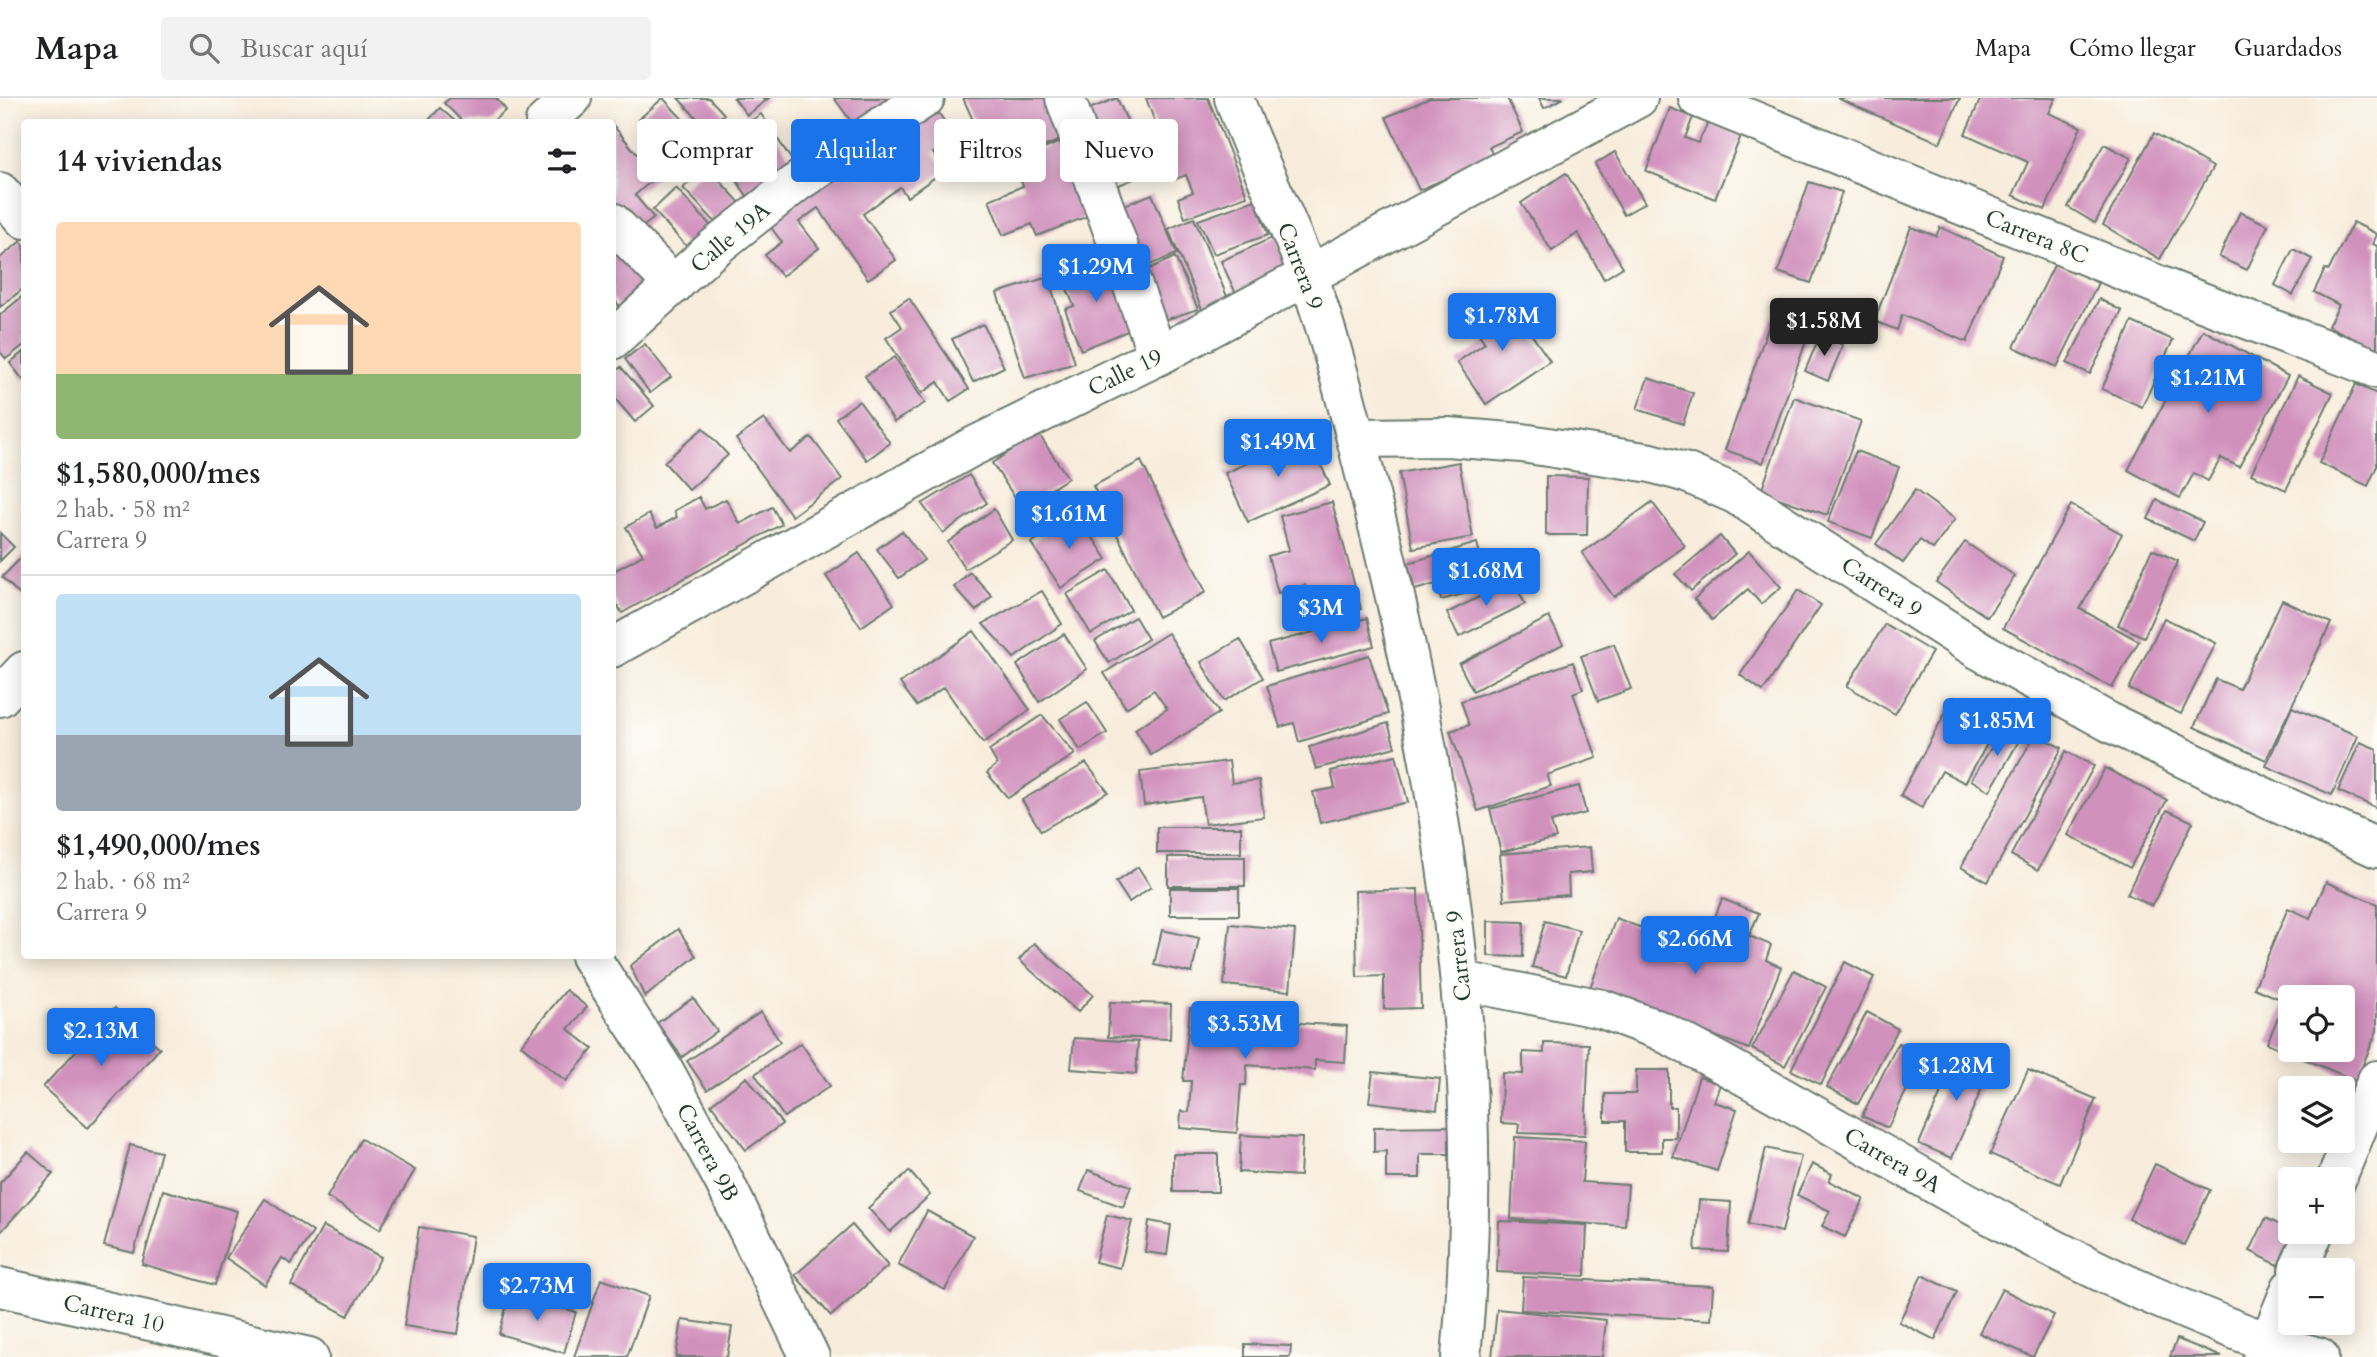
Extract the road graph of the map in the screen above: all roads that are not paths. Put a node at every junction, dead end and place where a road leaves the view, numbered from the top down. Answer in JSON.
{"nodes":[{"id":1,"x":572,"y":98,"type":"edge"},
{"id":2,"x":925,"y":98,"type":"edge"},
{"id":3,"x":1065,"y":98,"type":"edge"},
{"id":4,"x":1234,"y":98,"type":"edge"},
{"id":5,"x":1637,"y":98,"type":"edge"},
{"id":6,"x":1698,"y":98,"type":"edge"},
{"id":7,"x":548,"y":119,"type":"edge"},
{"id":8,"x":0,"y":192,"type":"edge"},
{"id":9,"x":21,"y":216,"type":"edge"},
{"id":10,"x":616,"y":226,"type":"edge"},
{"id":11,"x":1308,"y":276,"type":"junction"},
{"id":12,"x":674,"y":285,"type":"junction"},
{"id":13,"x":616,"y":336,"type":"edge"},
{"id":14,"x":1158,"y":356,"type":"junction"},
{"id":15,"x":2377,"y":369,"type":"edge"},
{"id":16,"x":1356,"y":438,"type":"junction"},
{"id":17,"x":616,"y":646,"type":"edge"},
{"id":18,"x":21,"y":674,"type":"edge"},
{"id":19,"x":0,"y":697,"type":"edge"},
{"id":20,"x":2377,"y":848,"type":"edge"},
{"id":21,"x":592,"y":959,"type":"edge"},
{"id":22,"x":1462,"y":981,"type":"junction"},
{"id":23,"x":2377,"y":1080,"type":"edge"},
{"id":24,"x":2341,"y":1167,"type":"edge"},
{"id":25,"x":0,"y":1287,"type":"edge"},
{"id":26,"x":2278,"y":1319,"type":"edge"},
{"id":27,"x":2265,"y":1351,"type":"edge"},
{"id":28,"x":309,"y":1357,"type":"edge"},
{"id":29,"x":810,"y":1357,"type":"edge"},
{"id":30,"x":1461,"y":1357,"type":"edge"},
{"id":31,"x":2319,"y":1357,"type":"edge"}],
"edges":[{"from":1,"to":7,"type":"street"},
{"from":2,"to":12,"type":"street","name":"Calle 19A"},
{"from":3,"to":14,"type":"street"},
{"from":4,"to":11,"type":"street","name":"Carrera 9"},
{"from":5,"to":11,"type":"street","name":"Calle 19"},
{"from":6,"to":15,"type":"street","name":"Carrera 8C"},
{"from":8,"to":9,"type":"street"},
{"from":10,"to":12,"type":"street"},
{"from":11,"to":14,"type":"street","name":"Calle 19"},
{"from":11,"to":16,"type":"street","name":"Carrera 9"},
{"from":12,"to":13,"type":"street","name":"Calle 19A"},
{"from":14,"to":17,"type":"street","name":"Calle 19"},
{"from":16,"to":20,"type":"street","name":"Carrera 9"},
{"from":16,"to":22,"type":"street","name":"Carrera 9"},
{"from":18,"to":19,"type":"street"},
{"from":21,"to":29,"type":"street","name":"Carrera 9B"},
{"from":22,"to":27,"type":"street","name":"Carrera 9A"},
{"from":22,"to":30,"type":"street","name":"Carrera 9"},
{"from":23,"to":24,"type":"street"},
{"from":25,"to":28,"type":"street","name":"Carrera 10"},
{"from":26,"to":27,"type":"street"},
{"from":27,"to":31,"type":"street","name":"Carrera 9A"}]}
